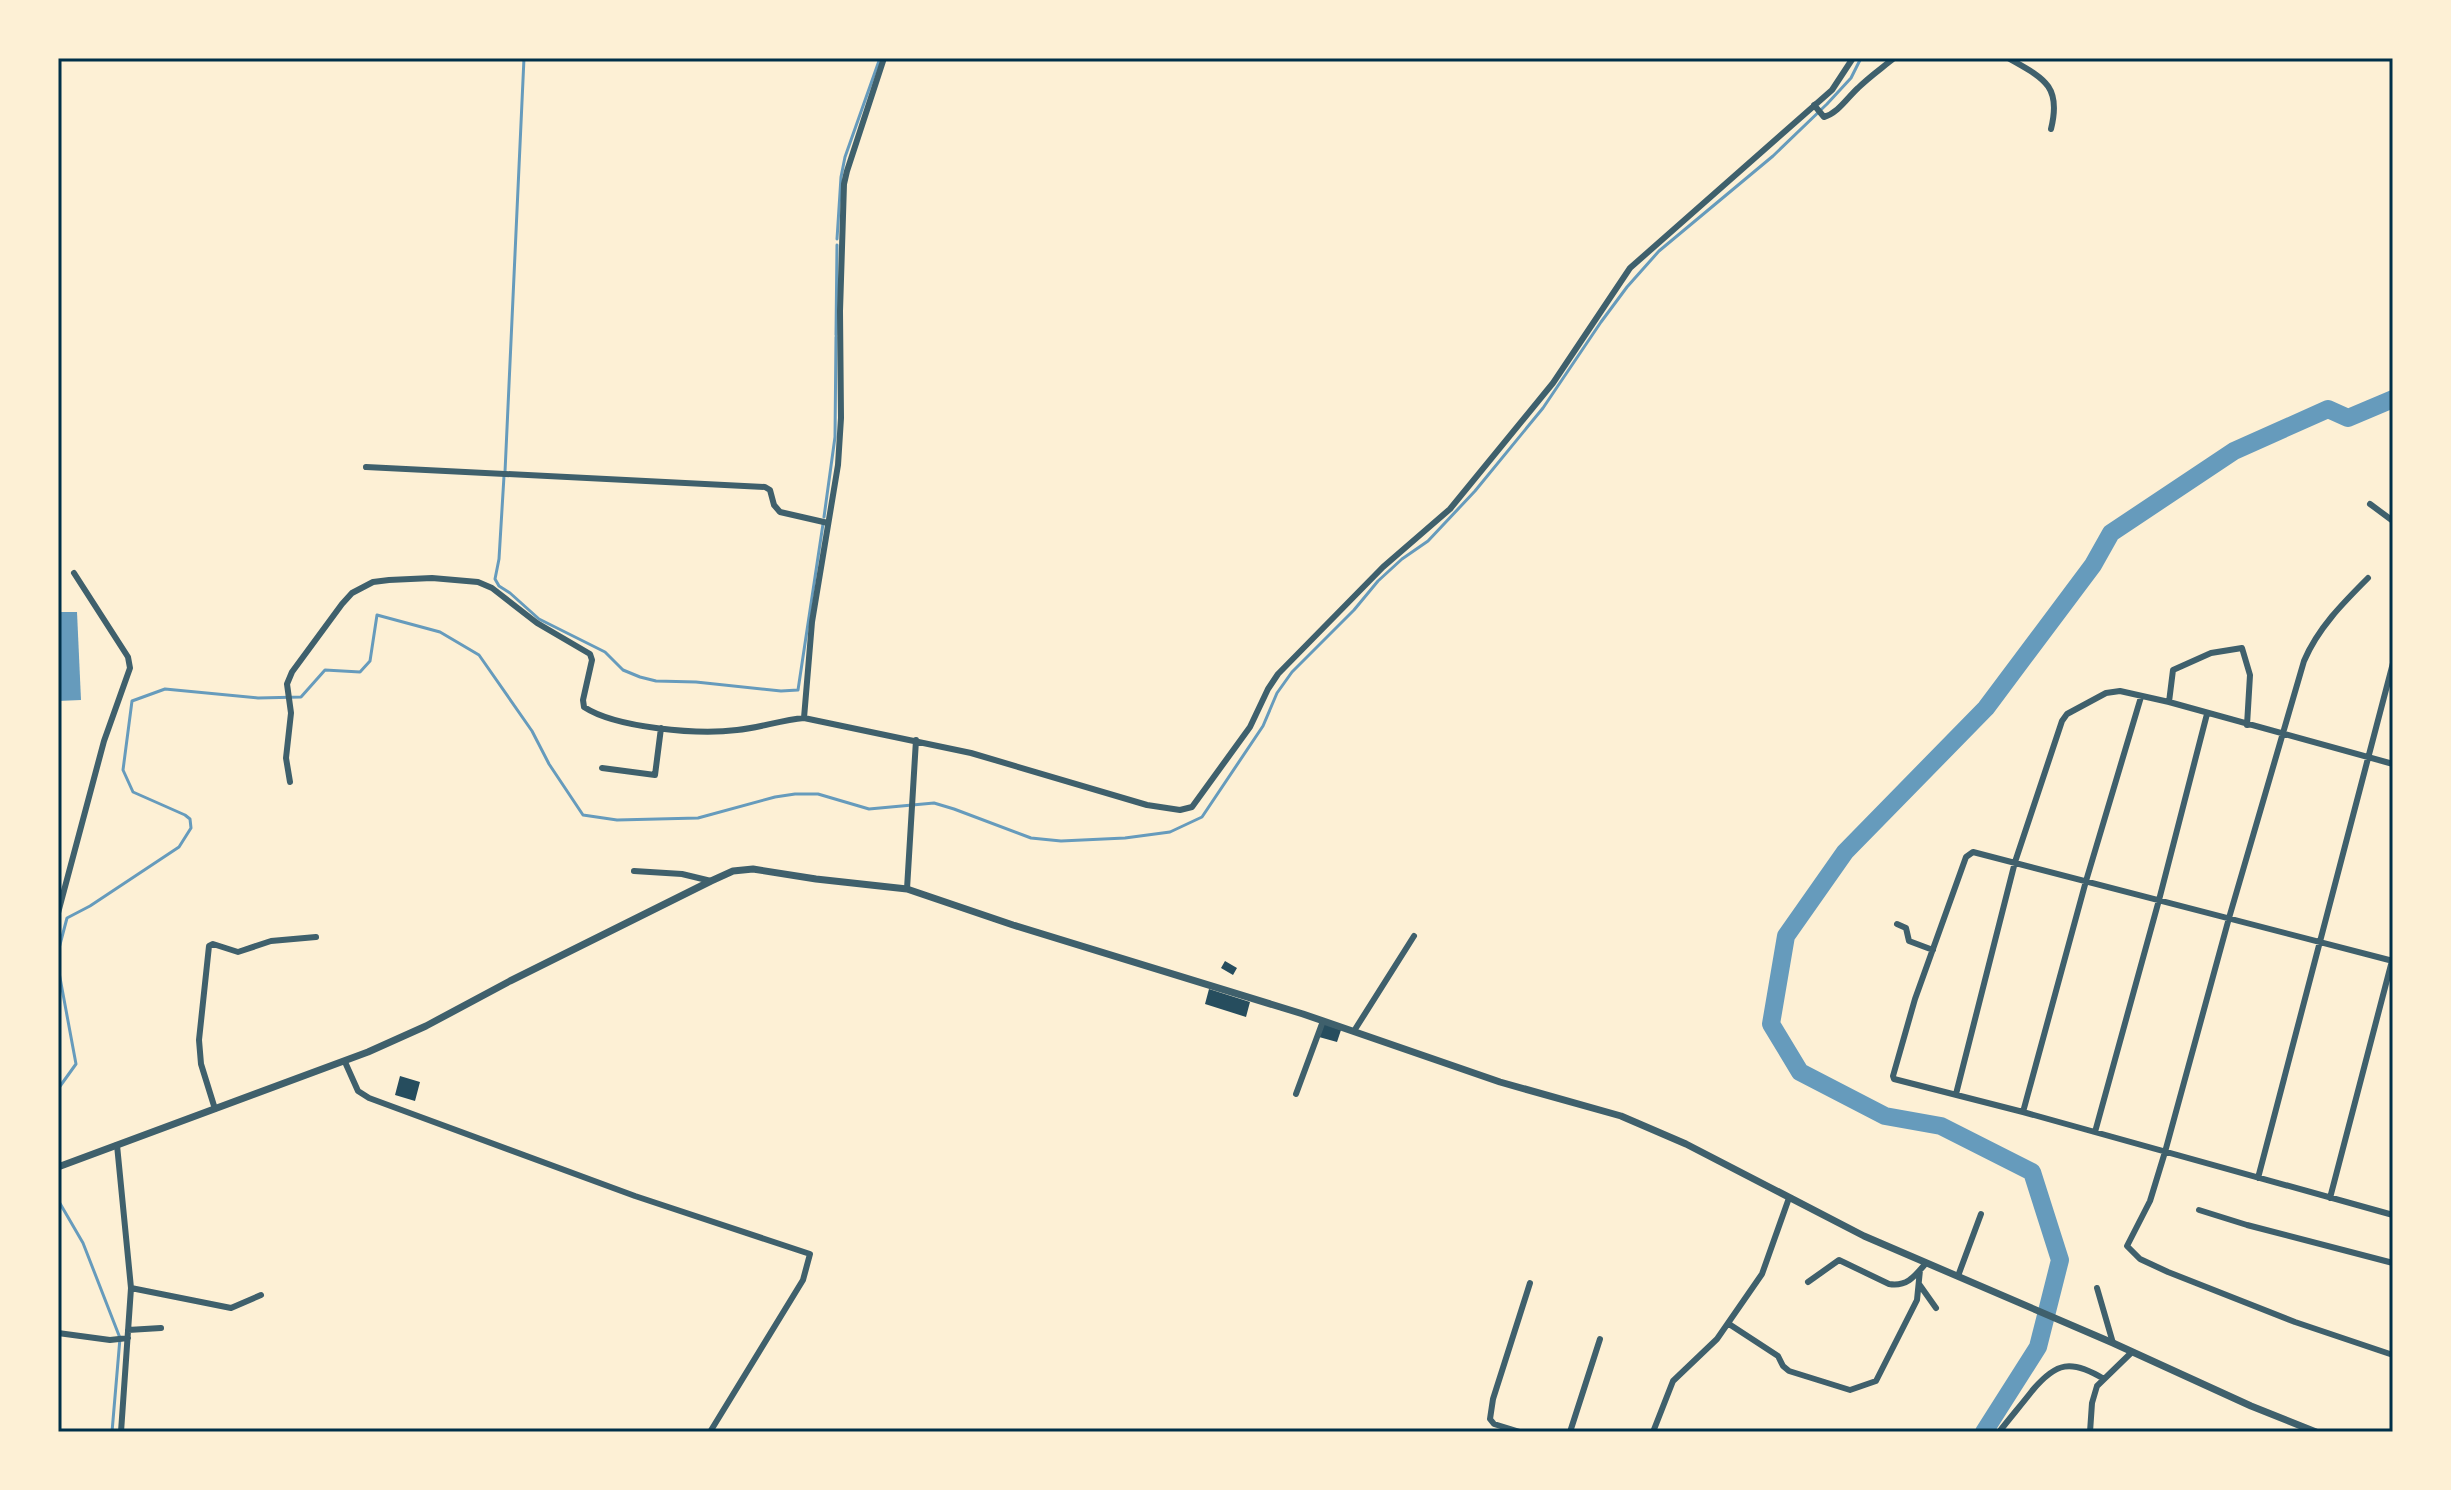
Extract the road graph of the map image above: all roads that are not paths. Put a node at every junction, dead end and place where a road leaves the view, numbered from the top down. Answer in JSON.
{"nodes":[{"id":1,"x":884,"y":58,"type":"edge"},
{"id":2,"x":1853,"y":58,"type":"edge"},
{"id":3,"x":1894,"y":58,"type":"edge"},
{"id":4,"x":2008,"y":58,"type":"edge"},
{"id":5,"x":1817,"y":109,"type":"junction"},
{"id":6,"x":2051,"y":129,"type":"dead end"},
{"id":7,"x":366,"y":467,"type":"dead end"},
{"id":8,"x":2370,"y":504,"type":"dead end"},
{"id":9,"x":2393,"y":521,"type":"edge"},
{"id":10,"x":828,"y":523,"type":"junction"},
{"id":11,"x":74,"y":573,"type":"dead end"},
{"id":12,"x":2368,"y":578,"type":"dead end"},
{"id":13,"x":2393,"y":663,"type":"edge"},
{"id":14,"x":2141,"y":697,"type":"junction"},
{"id":15,"x":2169,"y":702,"type":"junction"},
{"id":16,"x":2207,"y":714,"type":"junction"},
{"id":17,"x":804,"y":718,"type":"junction"},
{"id":18,"x":2247,"y":725,"type":"junction"},
{"id":19,"x":661,"y":728,"type":"junction"},
{"id":20,"x":2282,"y":734,"type":"junction"},
{"id":21,"x":916,"y":740,"type":"junction"},
{"id":22,"x":2368,"y":758,"type":"junction"},
{"id":23,"x":2393,"y":764,"type":"edge"},
{"id":24,"x":602,"y":768,"type":"dead end"},
{"id":25,"x":290,"y":782,"type":"dead end"},
{"id":26,"x":2015,"y":862,"type":"junction"},
{"id":27,"x":634,"y":871,"type":"dead end"},
{"id":28,"x":711,"y":881,"type":"junction"},
{"id":29,"x":2086,"y":881,"type":"junction"},
{"id":30,"x":907,"y":889,"type":"junction"},
{"id":31,"x":2159,"y":900,"type":"junction"},
{"id":32,"x":58,"y":913,"type":"edge"},
{"id":33,"x":2229,"y":918,"type":"junction"},
{"id":34,"x":1897,"y":924,"type":"dead end"},
{"id":35,"x":1414,"y":936,"type":"dead end"},
{"id":36,"x":316,"y":937,"type":"dead end"},
{"id":37,"x":2321,"y":943,"type":"junction"},
{"id":38,"x":1933,"y":950,"type":"junction"},
{"id":39,"x":2393,"y":960,"type":"edge"},
{"id":40,"x":1323,"y":1021,"type":"junction"},
{"id":41,"x":1354,"y":1031,"type":"junction"},
{"id":42,"x":345,"y":1062,"type":"junction"},
{"id":43,"x":1296,"y":1094,"type":"dead end"},
{"id":44,"x":1956,"y":1094,"type":"junction"},
{"id":45,"x":215,"y":1109,"type":"junction"},
{"id":46,"x":2023,"y":1112,"type":"junction"},
{"id":47,"x":2095,"y":1132,"type":"junction"},
{"id":48,"x":117,"y":1145,"type":"junction"},
{"id":49,"x":2165,"y":1152,"type":"junction"},
{"id":50,"x":58,"y":1167,"type":"edge"},
{"id":51,"x":2258,"y":1178,"type":"junction"},
{"id":52,"x":1789,"y":1198,"type":"junction"},
{"id":53,"x":2330,"y":1198,"type":"junction"},
{"id":54,"x":2199,"y":1210,"type":"dead end"},
{"id":55,"x":1981,"y":1214,"type":"dead end"},
{"id":56,"x":2393,"y":1215,"type":"edge"},
{"id":57,"x":1926,"y":1263,"type":"junction"},
{"id":58,"x":2393,"y":1263,"type":"edge"},
{"id":59,"x":1920,"y":1270,"type":"junction"},
{"id":60,"x":1958,"y":1276,"type":"junction"},
{"id":61,"x":1808,"y":1282,"type":"dead end"},
{"id":62,"x":1530,"y":1283,"type":"dead end"},
{"id":63,"x":1919,"y":1284,"type":"junction"},
{"id":64,"x":131,"y":1288,"type":"junction"},
{"id":65,"x":2097,"y":1288,"type":"dead end"},
{"id":66,"x":261,"y":1295,"type":"dead end"},
{"id":67,"x":1936,"y":1308,"type":"dead end"},
{"id":68,"x":1729,"y":1324,"type":"junction"},
{"id":69,"x":161,"y":1328,"type":"dead end"},
{"id":70,"x":58,"y":1333,"type":"edge"},
{"id":71,"x":126,"y":1336,"type":"junction"},
{"id":72,"x":1600,"y":1339,"type":"dead end"},
{"id":73,"x":2110,"y":1342,"type":"junction"},
{"id":74,"x":2132,"y":1352,"type":"junction"},
{"id":75,"x":2393,"y":1355,"type":"edge"},
{"id":76,"x":2104,"y":1379,"type":"junction"},
{"id":77,"x":121,"y":1432,"type":"edge"},
{"id":78,"x":710,"y":1432,"type":"edge"},
{"id":79,"x":1520,"y":1432,"type":"edge"},
{"id":80,"x":1570,"y":1432,"type":"edge"},
{"id":81,"x":1653,"y":1432,"type":"edge"},
{"id":82,"x":1999,"y":1432,"type":"edge"},
{"id":83,"x":2090,"y":1432,"type":"edge"},
{"id":84,"x":2316,"y":1432,"type":"edge"}],
"edges":[{"from":1,"to":10,"type":"street"},
{"from":2,"to":5,"type":"street"},
{"from":3,"to":5,"type":"street"},
{"from":4,"to":6,"type":"street"},
{"from":5,"to":21,"type":"street"},
{"from":7,"to":10,"type":"street"},
{"from":8,"to":9,"type":"street"},
{"from":10,"to":17,"type":"street"},
{"from":11,"to":32,"type":"street"},
{"from":12,"to":20,"type":"street"},
{"from":13,"to":22,"type":"street"},
{"from":14,"to":15,"type":"street"},
{"from":14,"to":26,"type":"street"},
{"from":14,"to":29,"type":"street"},
{"from":15,"to":16,"type":"street"},
{"from":15,"to":18,"type":"street"},
{"from":16,"to":18,"type":"street"},
{"from":16,"to":31,"type":"street"},
{"from":17,"to":19,"type":"street"},
{"from":17,"to":21,"type":"street"},
{"from":18,"to":20,"type":"street"},
{"from":19,"to":24,"type":"street"},
{"from":19,"to":25,"type":"street"},
{"from":20,"to":22,"type":"street"},
{"from":20,"to":33,"type":"street"},
{"from":21,"to":30,"type":"street"},
{"from":22,"to":23,"type":"street"},
{"from":22,"to":37,"type":"street"},
{"from":26,"to":29,"type":"street"},
{"from":26,"to":38,"type":"street"},
{"from":26,"to":44,"type":"street"},
{"from":27,"to":28,"type":"street"},
{"from":28,"to":30,"type":"street"},
{"from":28,"to":42,"type":"street"},
{"from":29,"to":31,"type":"street"},
{"from":29,"to":46,"type":"street"},
{"from":30,"to":40,"type":"street"},
{"from":31,"to":33,"type":"street"},
{"from":31,"to":47,"type":"street"},
{"from":33,"to":37,"type":"street"},
{"from":33,"to":49,"type":"street"},
{"from":34,"to":38,"type":"street"},
{"from":35,"to":41,"type":"street"},
{"from":36,"to":45,"type":"street"},
{"from":37,"to":39,"type":"street"},
{"from":37,"to":51,"type":"street"},
{"from":38,"to":44,"type":"street"},
{"from":39,"to":53,"type":"street"},
{"from":40,"to":41,"type":"street"},
{"from":40,"to":43,"type":"street"},
{"from":41,"to":52,"type":"street"},
{"from":42,"to":45,"type":"street"},
{"from":42,"to":78,"type":"street"},
{"from":44,"to":46,"type":"street"},
{"from":45,"to":48,"type":"street"},
{"from":46,"to":47,"type":"street"},
{"from":47,"to":49,"type":"street"},
{"from":48,"to":50,"type":"street"},
{"from":48,"to":64,"type":"street"},
{"from":49,"to":51,"type":"street"},
{"from":49,"to":75,"type":"street"},
{"from":51,"to":53,"type":"street"},
{"from":52,"to":57,"type":"street"},
{"from":52,"to":68,"type":"street"},
{"from":53,"to":56,"type":"street"},
{"from":54,"to":58,"type":"street"},
{"from":55,"to":60,"type":"street"},
{"from":57,"to":59,"type":"street"},
{"from":57,"to":60,"type":"street"},
{"from":59,"to":61,"type":"street"},
{"from":59,"to":63,"type":"street"},
{"from":60,"to":73,"type":"street"},
{"from":62,"to":79,"type":"street"},
{"from":63,"to":67,"type":"street"},
{"from":63,"to":68,"type":"street"},
{"from":64,"to":66,"type":"street"},
{"from":64,"to":71,"type":"street"},
{"from":65,"to":73,"type":"street"},
{"from":68,"to":81,"type":"street"},
{"from":69,"to":71,"type":"street"},
{"from":70,"to":71,"type":"street"},
{"from":71,"to":77,"type":"street"},
{"from":72,"to":80,"type":"street"},
{"from":73,"to":74,"type":"street"},
{"from":74,"to":76,"type":"street"},
{"from":74,"to":84,"type":"street"},
{"from":76,"to":82,"type":"street"},
{"from":76,"to":83,"type":"street"}]}
